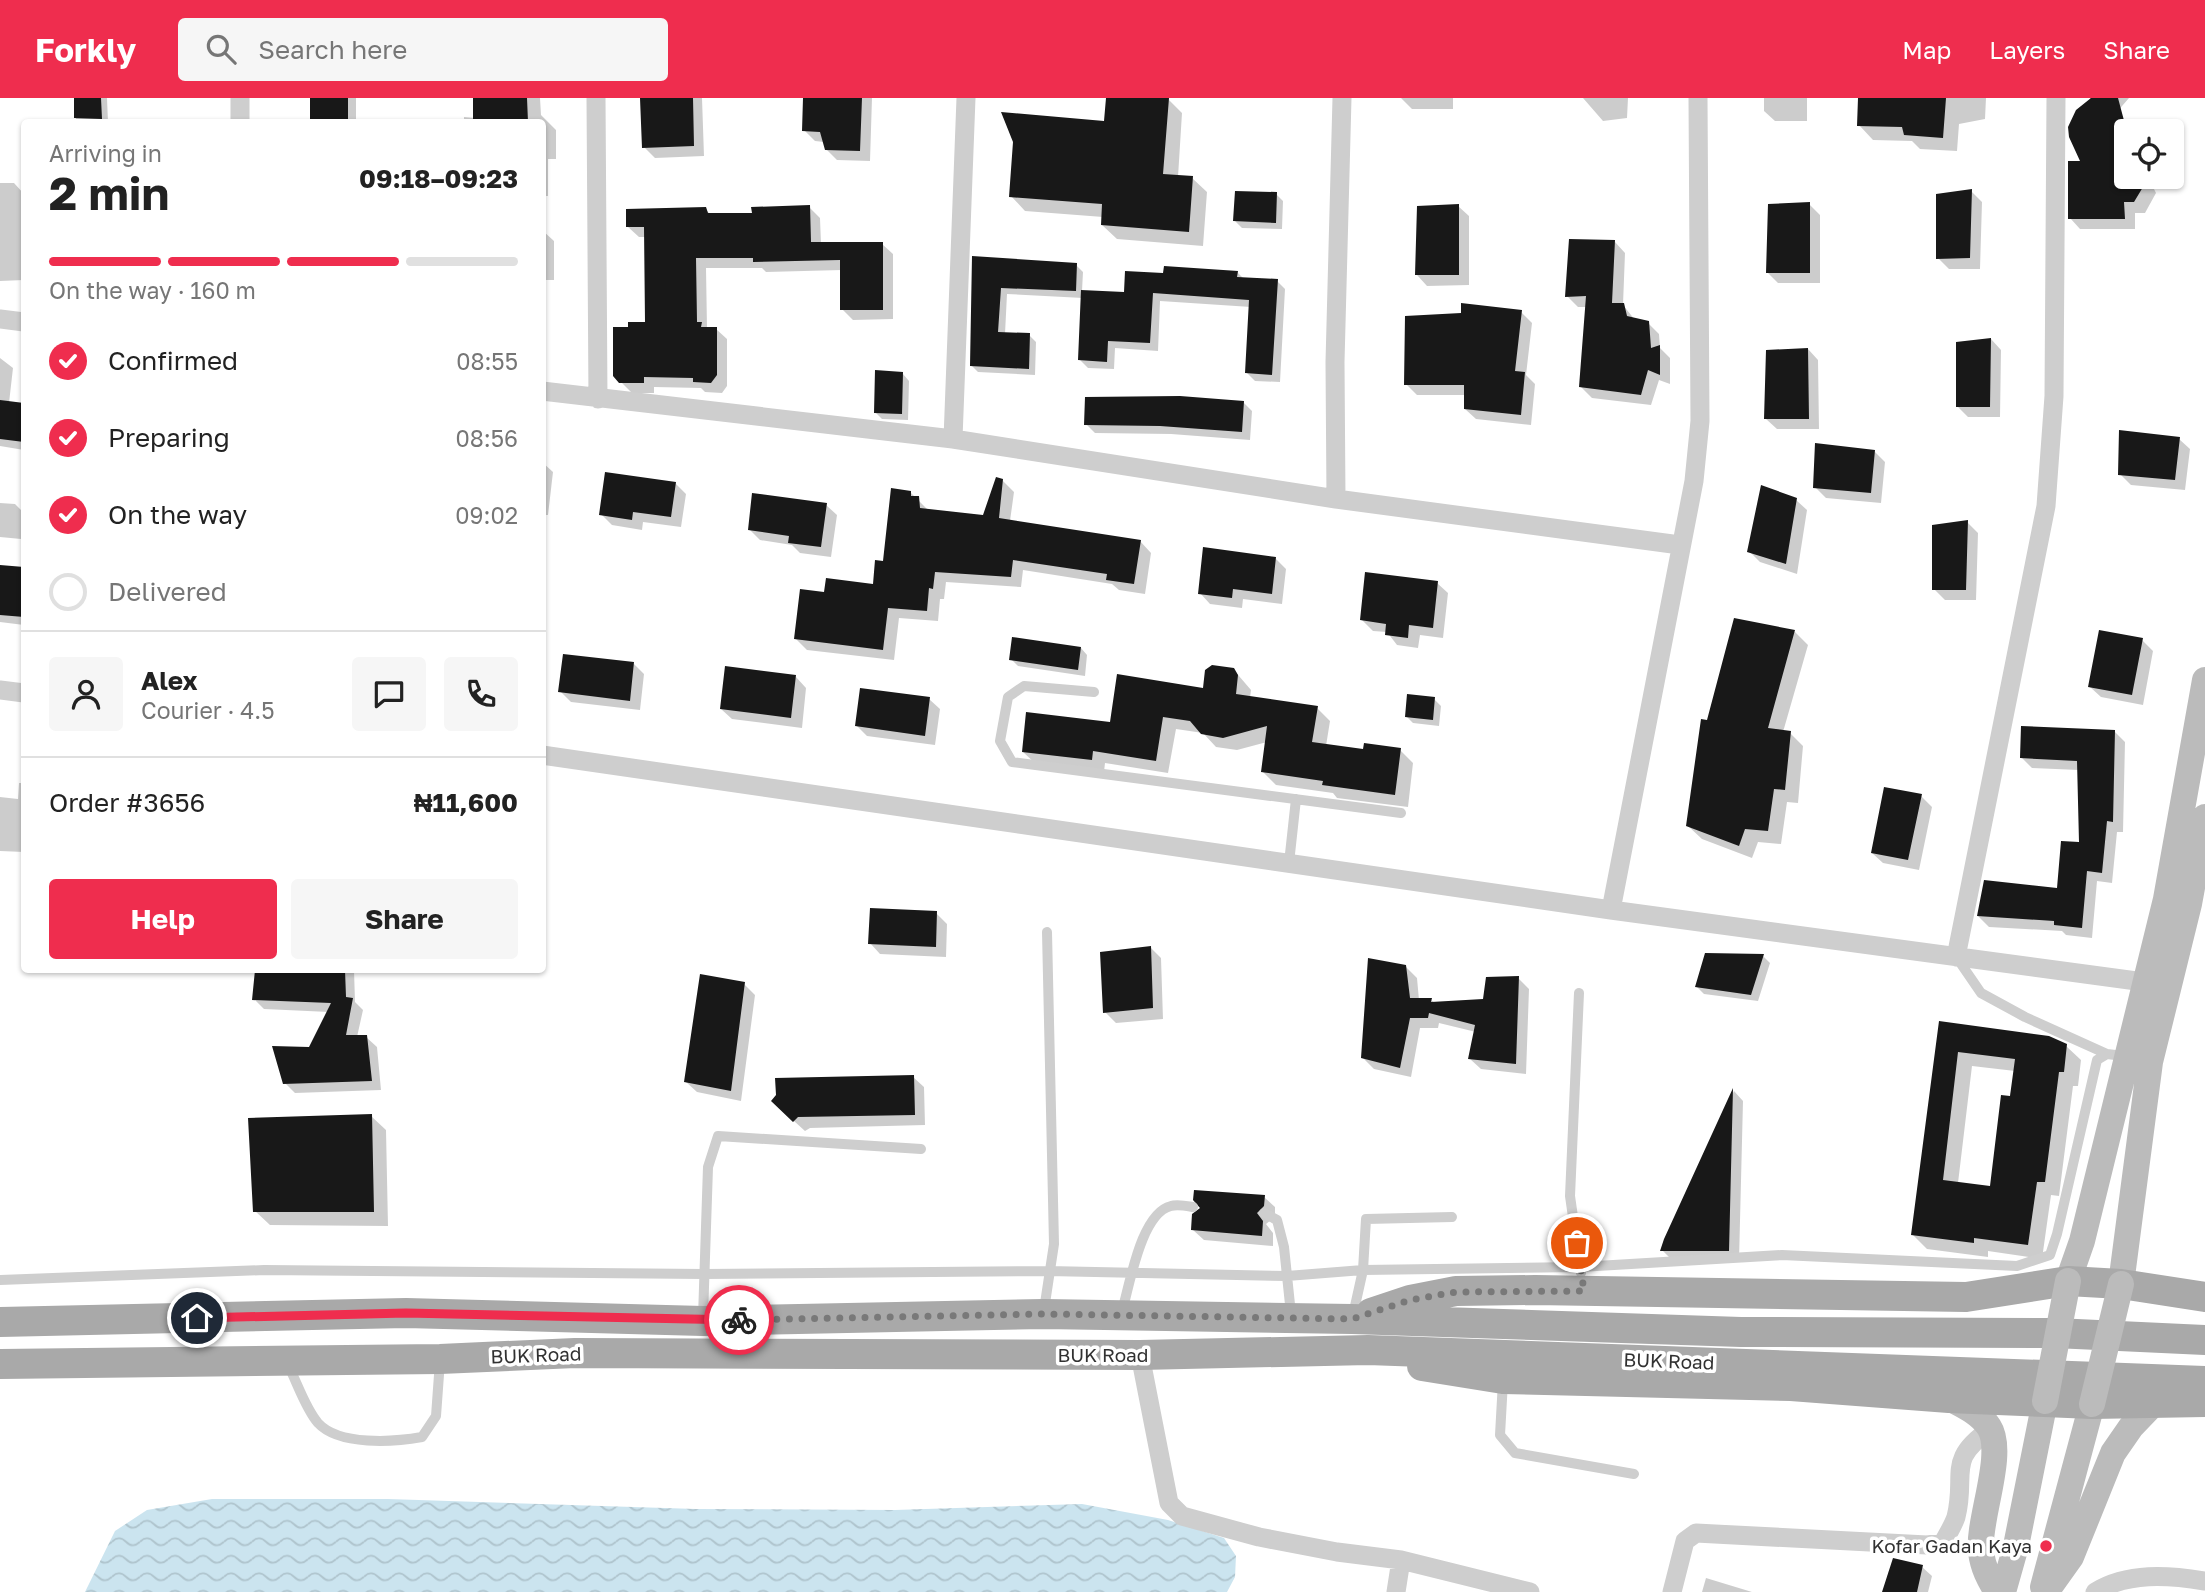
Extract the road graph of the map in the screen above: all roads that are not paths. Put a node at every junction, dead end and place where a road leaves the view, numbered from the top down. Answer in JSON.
{"nodes":[{"id":1,"x":240,"y":98,"type":"edge"},
{"id":2,"x":596,"y":98,"type":"edge"},
{"id":3,"x":966,"y":98,"type":"edge"},
{"id":4,"x":1342,"y":98,"type":"edge"},
{"id":5,"x":1698,"y":98,"type":"edge"},
{"id":6,"x":2056,"y":98,"type":"edge"},
{"id":7,"x":240,"y":119,"type":"edge"},
{"id":8,"x":0,"y":319,"type":"edge"},
{"id":9,"x":21,"y":322,"type":"edge"},
{"id":10,"x":546,"y":392,"type":"edge"},
{"id":11,"x":598,"y":399,"type":"junction"},
{"id":12,"x":953,"y":439,"type":"junction"},
{"id":13,"x":1336,"y":499,"type":"junction"},
{"id":14,"x":1679,"y":545,"type":"junction"},
{"id":15,"x":2205,"y":680,"type":"edge"},
{"id":16,"x":0,"y":690,"type":"edge"},
{"id":17,"x":21,"y":692,"type":"edge"},
{"id":18,"x":1094,"y":692,"type":"dead end"},
{"id":19,"x":546,"y":756,"type":"edge"},
{"id":20,"x":1296,"y":799,"type":"junction"},
{"id":21,"x":1401,"y":813,"type":"dead end"},
{"id":22,"x":2205,"y":817,"type":"edge"},
{"id":23,"x":1289,"y":863,"type":"junction"},
{"id":24,"x":1611,"y":910,"type":"junction"},
{"id":25,"x":1047,"y":932,"type":"dead end"},
{"id":26,"x":1956,"y":957,"type":"junction"},
{"id":27,"x":2158,"y":984,"type":"junction"},
{"id":28,"x":1579,"y":993,"type":"dead end"},
{"id":29,"x":2117,"y":1055,"type":"junction"},
{"id":30,"x":921,"y":1149,"type":"dead end"},
{"id":31,"x":1193,"y":1206,"type":"dead end"},
{"id":32,"x":1264,"y":1213,"type":"dead end"},
{"id":33,"x":1452,"y":1217,"type":"dead end"},
{"id":34,"x":1363,"y":1270,"type":"junction"},
{"id":35,"x":1048,"y":1271,"type":"junction"},
{"id":36,"x":1133,"y":1272,"type":"junction"},
{"id":37,"x":704,"y":1273,"type":"junction"},
{"id":38,"x":1287,"y":1276,"type":"junction"},
{"id":39,"x":1582,"y":1279,"type":"junction"},
{"id":40,"x":0,"y":1280,"type":"edge"},
{"id":41,"x":2068,"y":1281,"type":"junction"},
{"id":42,"x":2121,"y":1283,"type":"junction"},
{"id":43,"x":2197,"y":1291,"type":"edge"},
{"id":44,"x":1044,"y":1314,"type":"junction"},
{"id":45,"x":1121,"y":1317,"type":"junction"},
{"id":46,"x":1292,"y":1318,"type":"junction"},
{"id":47,"x":1352,"y":1319,"type":"junction"},
{"id":48,"x":703,"y":1321,"type":"junction"},
{"id":49,"x":0,"y":1322,"type":"edge"},
{"id":50,"x":2205,"y":1340,"type":"edge"},
{"id":51,"x":1368,"y":1350,"type":"junction"},
{"id":52,"x":1140,"y":1355,"type":"junction"},
{"id":53,"x":440,"y":1359,"type":"junction"},
{"id":54,"x":286,"y":1361,"type":"junction"},
{"id":55,"x":0,"y":1364,"type":"edge"},
{"id":56,"x":1503,"y":1380,"type":"junction"},
{"id":57,"x":2205,"y":1381,"type":"edge"},
{"id":58,"x":1949,"y":1398,"type":"junction"},
{"id":59,"x":2045,"y":1401,"type":"junction"},
{"id":60,"x":2155,"y":1402,"type":"junction"},
{"id":61,"x":2205,"y":1402,"type":"edge"},
{"id":62,"x":2092,"y":1404,"type":"junction"},
{"id":63,"x":1991,"y":1429,"type":"junction"},
{"id":64,"x":1634,"y":1474,"type":"dead end"},
{"id":65,"x":1401,"y":1560,"type":"junction"},
{"id":66,"x":2205,"y":1581,"type":"edge"},
{"id":67,"x":1396,"y":1592,"type":"edge"},
{"id":68,"x":1530,"y":1592,"type":"edge"},
{"id":69,"x":1672,"y":1592,"type":"edge"},
{"id":70,"x":2000,"y":1592,"type":"edge"},
{"id":71,"x":2044,"y":1592,"type":"edge"},
{"id":72,"x":2095,"y":1592,"type":"edge"}],
"edges":[{"from":1,"to":7,"type":"street"},
{"from":2,"to":11,"type":"street"},
{"from":3,"to":12,"type":"street"},
{"from":4,"to":13,"type":"street"},
{"from":5,"to":14,"type":"street"},
{"from":6,"to":26,"type":"street"},
{"from":8,"to":9,"type":"street"},
{"from":10,"to":11,"type":"street"},
{"from":11,"to":12,"type":"street"},
{"from":12,"to":13,"type":"street"},
{"from":13,"to":14,"type":"street"},
{"from":14,"to":24,"type":"street"},
{"from":15,"to":27,"type":"main road"},
{"from":16,"to":17,"type":"street"},
{"from":18,"to":20,"type":"lane"},
{"from":19,"to":23,"type":"street"},
{"from":20,"to":21,"type":"lane"},
{"from":20,"to":23,"type":"lane"},
{"from":22,"to":27,"type":"main road"},
{"from":23,"to":24,"type":"street"},
{"from":24,"to":26,"type":"street"},
{"from":25,"to":35,"type":"lane"},
{"from":26,"to":27,"type":"street"},
{"from":26,"to":29,"type":"lane"},
{"from":27,"to":29,"type":"main road"},
{"from":27,"to":42,"type":"main road"},
{"from":28,"to":39,"type":"lane"},
{"from":29,"to":39,"type":"lane"},
{"from":29,"to":41,"type":"main road"},
{"from":30,"to":37,"type":"lane"},
{"from":31,"to":36,"type":"lane"},
{"from":32,"to":38,"type":"lane"},
{"from":33,"to":34,"type":"lane"},
{"from":34,"to":38,"type":"lane"},
{"from":34,"to":39,"type":"lane"},
{"from":34,"to":47,"type":"lane"},
{"from":35,"to":36,"type":"lane"},
{"from":35,"to":37,"type":"lane"},
{"from":35,"to":44,"type":"lane"},
{"from":36,"to":38,"type":"lane"},
{"from":36,"to":45,"type":"lane"},
{"from":37,"to":40,"type":"lane"},
{"from":37,"to":48,"type":"lane"},
{"from":38,"to":46,"type":"lane"},
{"from":39,"to":41,"type":"main road"},
{"from":39,"to":47,"type":"main road"},
{"from":41,"to":42,"type":"main road"},
{"from":41,"to":59,"type":"main road","bridge":true},
{"from":42,"to":43,"type":"main road"},
{"from":42,"to":62,"type":"main road","bridge":true},
{"from":44,"to":45,"type":"main road","name":"BUK Road"},
{"from":44,"to":48,"type":"main road","name":"BUK Road"},
{"from":45,"to":46,"type":"main road","name":"BUK Road"},
{"from":46,"to":47,"type":"main road","name":"BUK Road"},
{"from":47,"to":50,"type":"main road","name":"BUK Road"},
{"from":48,"to":49,"type":"main road","name":"BUK Road"},
{"from":51,"to":52,"type":"main road","name":"BUK Road"},
{"from":51,"to":56,"type":"main road"},
{"from":51,"to":57,"type":"main road","name":"BUK Road"},
{"from":52,"to":53,"type":"main road","name":"BUK Road"},
{"from":52,"to":65,"type":"street"},
{"from":53,"to":54,"type":"main road","name":"BUK Road"},
{"from":53,"to":54,"type":"lane"},
{"from":54,"to":55,"type":"main road","name":"BUK Road"},
{"from":56,"to":58,"type":"main road"},
{"from":56,"to":64,"type":"lane"},
{"from":58,"to":59,"type":"main road"},
{"from":58,"to":63,"type":"main road"},
{"from":59,"to":62,"type":"main road"},
{"from":59,"to":70,"type":"main road"},
{"from":60,"to":61,"type":"main road"},
{"from":60,"to":62,"type":"main road"},
{"from":60,"to":71,"type":"main road"},
{"from":62,"to":71,"type":"main road"},
{"from":63,"to":69,"type":"street"},
{"from":63,"to":70,"type":"main road"},
{"from":65,"to":67,"type":"street"},
{"from":65,"to":68,"type":"street"},
{"from":66,"to":72,"type":"street"}]}
